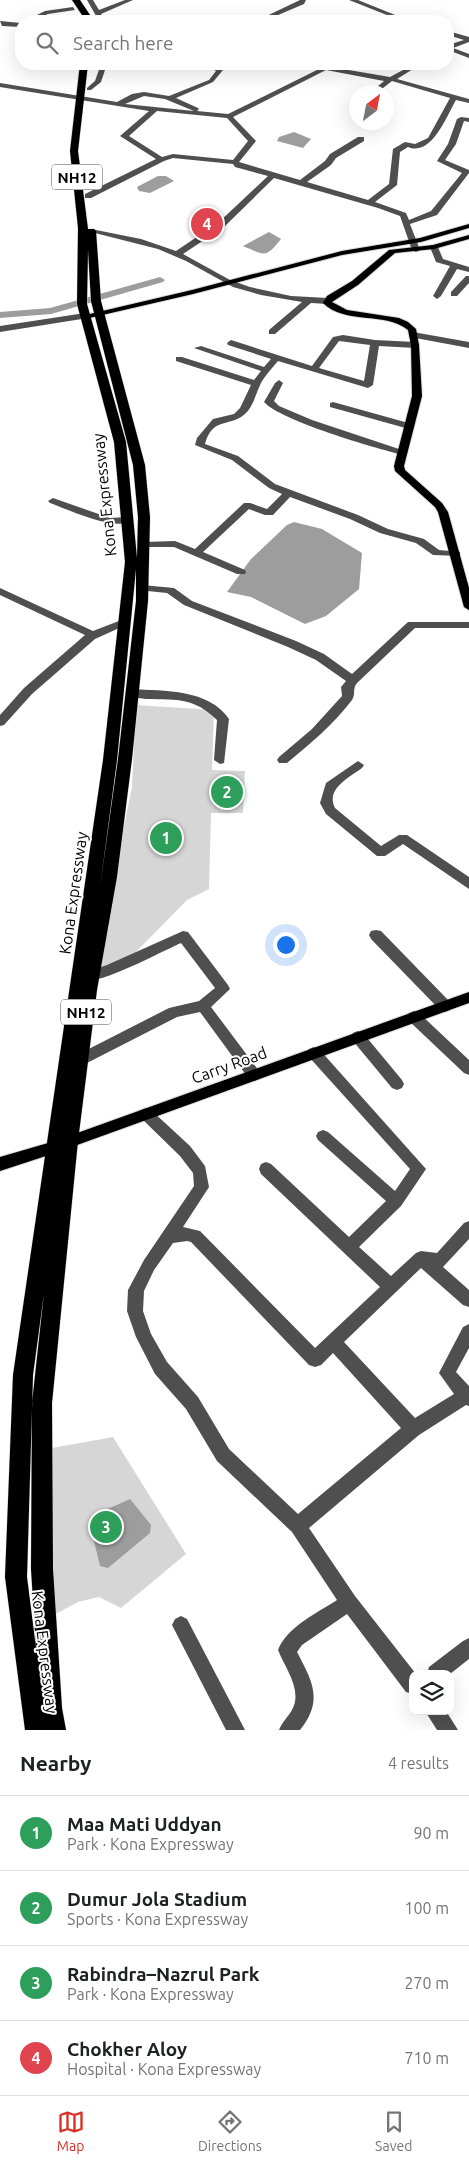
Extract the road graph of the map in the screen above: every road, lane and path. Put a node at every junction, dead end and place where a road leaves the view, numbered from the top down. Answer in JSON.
{"nodes":[{"id":1,"x":66,"y":0,"type":"edge"},
{"id":2,"x":76,"y":0,"type":"edge"},
{"id":3,"x":90,"y":0,"type":"edge"},
{"id":4,"x":130,"y":0,"type":"edge"},
{"id":5,"x":302,"y":0,"type":"edge"},
{"id":6,"x":352,"y":0,"type":"edge"},
{"id":7,"x":110,"y":3,"type":"dead end"},
{"id":8,"x":118,"y":5,"type":"junction"},
{"id":9,"x":73,"y":9,"type":"junction"},
{"id":10,"x":98,"y":14,"type":"joint"},
{"id":11,"x":41,"y":15,"type":"edge"},
{"id":12,"x":76,"y":15,"type":"edge"},
{"id":13,"x":86,"y":15,"type":"edge"},
{"id":14,"x":273,"y":15,"type":"edge"},
{"id":15,"x":391,"y":15,"type":"edge"},
{"id":16,"x":0,"y":23,"type":"edge"},
{"id":17,"x":15,"y":25,"type":"edge"},
{"id":18,"x":454,"y":35,"type":"edge"},
{"id":19,"x":469,"y":39,"type":"edge"},
{"id":20,"x":454,"y":45,"type":"edge"},
{"id":21,"x":454,"y":50,"type":"edge"},
{"id":22,"x":469,"y":56,"type":"edge"},
{"id":23,"x":84,"y":70,"type":"edge"},
{"id":24,"x":91,"y":70,"type":"edge"},
{"id":25,"x":102,"y":70,"type":"edge"},
{"id":26,"x":220,"y":70,"type":"edge"},
{"id":27,"x":320,"y":70,"type":"edge"},
{"id":28,"x":344,"y":70,"type":"edge"},
{"id":29,"x":407,"y":70,"type":"edge"},
{"id":30,"x":391,"y":79,"type":"junction"},
{"id":31,"x":0,"y":85,"type":"edge"},
{"id":32,"x":383,"y":85,"type":"edge"},
{"id":33,"x":86,"y":95,"type":"junction"},
{"id":34,"x":454,"y":97,"type":"junction"},
{"id":35,"x":170,"y":98,"type":"junction"},
{"id":36,"x":469,"y":101,"type":"edge"},
{"id":37,"x":119,"y":104,"type":"junction"},
{"id":38,"x":154,"y":110,"type":"junction"},
{"id":39,"x":208,"y":114,"type":"junction"},
{"id":40,"x":229,"y":116,"type":"junction"},
{"id":41,"x":469,"y":120,"type":"edge"},
{"id":42,"x":361,"y":139,"type":"dead end"},
{"id":43,"x":161,"y":159,"type":"junction"},
{"id":44,"x":235,"y":162,"type":"junction"},
{"id":45,"x":273,"y":175,"type":"junction"},
{"id":46,"x":301,"y":183,"type":"junction"},
{"id":47,"x":88,"y":196,"type":"junction"},
{"id":48,"x":369,"y":203,"type":"junction"},
{"id":49,"x":407,"y":223,"type":"junction"},
{"id":50,"x":469,"y":226,"type":"edge"},
{"id":51,"x":92,"y":232,"type":"junction"},
{"id":52,"x":469,"y":237,"type":"edge"},
{"id":53,"x":414,"y":246,"type":"junction"},
{"id":54,"x":434,"y":247,"type":"junction"},
{"id":55,"x":392,"y":252,"type":"junction"},
{"id":56,"x":177,"y":254,"type":"junction"},
{"id":57,"x":455,"y":265,"type":"junction"},
{"id":58,"x":469,"y":270,"type":"edge"},
{"id":59,"x":469,"y":278,"type":"edge"},
{"id":60,"x":228,"y":283,"type":"junction"},
{"id":61,"x":241,"y":287,"type":"junction"},
{"id":62,"x":454,"y":294,"type":"dead end"},
{"id":63,"x":437,"y":296,"type":"dead end"},
{"id":64,"x":308,"y":301,"type":"junction"},
{"id":65,"x":328,"y":301,"type":"junction"},
{"id":66,"x":89,"y":308,"type":"junction"},
{"id":67,"x":0,"y":329,"type":"edge"},
{"id":68,"x":272,"y":332,"type":"dead end"},
{"id":69,"x":414,"y":335,"type":"junction"},
{"id":70,"x":231,"y":343,"type":"dead end"},
{"id":71,"x":375,"y":343,"type":"junction"},
{"id":72,"x":415,"y":345,"type":"junction"},
{"id":73,"x":469,"y":345,"type":"edge"},
{"id":74,"x":198,"y":348,"type":"dead end"},
{"id":75,"x":276,"y":358,"type":"junction"},
{"id":76,"x":179,"y":359,"type":"dead end"},
{"id":77,"x":314,"y":369,"type":"junction"},
{"id":78,"x":265,"y":370,"type":"junction"},
{"id":79,"x":279,"y":383,"type":"dead end"},
{"id":80,"x":256,"y":384,"type":"junction"},
{"id":81,"x":333,"y":405,"type":"dead end"},
{"id":82,"x":409,"y":426,"type":"junction"},
{"id":83,"x":403,"y":452,"type":"junction"},
{"id":84,"x":289,"y":493,"type":"junction"},
{"id":85,"x":52,"y":501,"type":"dead end"},
{"id":86,"x":127,"y":520,"type":"junction"},
{"id":87,"x":144,"y":545,"type":"junction"},
{"id":88,"x":196,"y":553,"type":"junction"},
{"id":89,"x":456,"y":554,"type":"junction"},
{"id":90,"x":241,"y":572,"type":"dead end"},
{"id":91,"x":142,"y":588,"type":"junction"},
{"id":92,"x":0,"y":591,"type":"edge"},
{"id":93,"x":469,"y":608,"type":"edge"},
{"id":94,"x":124,"y":622,"type":"junction"},
{"id":95,"x":469,"y":625,"type":"edge"},
{"id":96,"x":93,"y":635,"type":"junction"},
{"id":97,"x":353,"y":680,"type":"junction"},
{"id":98,"x":132,"y":693,"type":"junction"},
{"id":99,"x":0,"y":722,"type":"edge"},
{"id":100,"x":220,"y":760,"type":"dead end"},
{"id":101,"x":283,"y":760,"type":"dead end"},
{"id":102,"x":358,"y":765,"type":"dead end"},
{"id":103,"x":469,"y":884,"type":"edge"},
{"id":104,"x":376,"y":934,"type":"dead end"},
{"id":105,"x":92,"y":976,"type":"junction"},
{"id":106,"x":469,"y":998,"type":"edge"},
{"id":107,"x":203,"y":1006,"type":"junction"},
{"id":108,"x":445,"y":1006,"type":"junction"},
{"id":109,"x":414,"y":1017,"type":"junction"},
{"id":110,"x":358,"y":1037,"type":"junction"},
{"id":111,"x":314,"y":1053,"type":"junction"},
{"id":112,"x":80,"y":1060,"type":"junction"},
{"id":113,"x":469,"y":1069,"type":"edge"},
{"id":114,"x":254,"y":1075,"type":"junction"},
{"id":115,"x":397,"y":1084,"type":"dead end"},
{"id":116,"x":146,"y":1114,"type":"junction"},
{"id":117,"x":323,"y":1136,"type":"dead end"},
{"id":118,"x":62,"y":1144,"type":"junction"},
{"id":119,"x":0,"y":1164,"type":"edge"},
{"id":120,"x":266,"y":1169,"type":"dead end"},
{"id":121,"x":396,"y":1201,"type":"junction"},
{"id":122,"x":469,"y":1228,"type":"edge"},
{"id":123,"x":169,"y":1236,"type":"junction"},
{"id":124,"x":349,"y":1247,"type":"junction"},
{"id":125,"x":421,"y":1258,"type":"junction"},
{"id":126,"x":391,"y":1286,"type":"junction"},
{"id":127,"x":469,"y":1300,"type":"edge"},
{"id":128,"x":469,"y":1332,"type":"edge"},
{"id":129,"x":333,"y":1342,"type":"junction"},
{"id":130,"x":468,"y":1397,"type":"edge"},
{"id":131,"x":413,"y":1429,"type":"junction"},
{"id":132,"x":298,"y":1526,"type":"junction"},
{"id":133,"x":349,"y":1602,"type":"junction"},
{"id":134,"x":181,"y":1625,"type":"dead end"},
{"id":135,"x":469,"y":1647,"type":"edge"},
{"id":136,"x":441,"y":1670,"type":"edge"},
{"id":137,"x":409,"y":1680,"type":"edge"},
{"id":138,"x":437,"y":1715,"type":"edge"},
{"id":139,"x":36,"y":1730,"type":"edge"},
{"id":140,"x":55,"y":1730,"type":"edge"},
{"id":141,"x":236,"y":1730,"type":"edge"},
{"id":142,"x":288,"y":1730,"type":"edge"},
{"id":143,"x":449,"y":1730,"type":"edge"}],
"edges":[{"from":1,"to":9,"type":"highway"},
{"from":2,"to":13,"type":"highway"},
{"from":3,"to":10,"type":"street"},
{"from":4,"to":8,"type":"street"},
{"from":5,"to":14,"type":"street"},
{"from":6,"to":15,"type":"street"},
{"from":7,"to":8,"type":"street"},
{"from":8,"to":10,"type":"street"},
{"from":9,"to":11,"type":"street"},
{"from":9,"to":12,"type":"highway"},
{"from":16,"to":17,"type":"street"},
{"from":18,"to":19,"type":"street"},
{"from":19,"to":20,"type":"street"},
{"from":21,"to":22,"type":"street"},
{"from":23,"to":33,"type":"highway","name":"Kona Expressway","number":"NH12"},
{"from":24,"to":33,"type":"highway","name":"Kona Expressway","number":"NH12"},
{"from":25,"to":33,"type":"street"},
{"from":26,"to":35,"type":"street"},
{"from":27,"to":40,"type":"street"},
{"from":28,"to":30,"type":"street"},
{"from":29,"to":30,"type":"street"},
{"from":30,"to":32,"type":"street"},
{"from":30,"to":34,"type":"street"},
{"from":31,"to":33,"type":"street"},
{"from":33,"to":37,"type":"street"},
{"from":33,"to":47,"type":"highway","name":"Kona Expressway","number":"NH12"},
{"from":33,"to":66,"type":"highway","name":"Kona Expressway","number":"NH12"},
{"from":34,"to":36,"type":"street"},
{"from":34,"to":48,"type":"street"},
{"from":35,"to":37,"type":"street"},
{"from":35,"to":39,"type":"street"},
{"from":37,"to":38,"type":"street"},
{"from":38,"to":39,"type":"street"},
{"from":38,"to":43,"type":"street"},
{"from":39,"to":40,"type":"street"},
{"from":40,"to":44,"type":"street"},
{"from":41,"to":49,"type":"street"},
{"from":42,"to":46,"type":"street"},
{"from":43,"to":44,"type":"street"},
{"from":43,"to":47,"type":"street"},
{"from":44,"to":45,"type":"street"},
{"from":45,"to":46,"type":"street"},
{"from":45,"to":56,"type":"street"},
{"from":46,"to":48,"type":"street"},
{"from":47,"to":51,"type":"highway","name":"Kona Expressway","number":"NH12"},
{"from":48,"to":49,"type":"street"},
{"from":49,"to":53,"type":"street"},
{"from":50,"to":53,"type":"main road"},
{"from":51,"to":56,"type":"street"},
{"from":51,"to":66,"type":"highway","name":"Kona Expressway","number":"NH12"},
{"from":52,"to":54,"type":"main road"},
{"from":53,"to":54,"type":"main road"},
{"from":53,"to":55,"type":"main road"},
{"from":53,"to":60,"type":"main road"},
{"from":54,"to":57,"type":"street"},
{"from":55,"to":61,"type":"main road"},
{"from":55,"to":65,"type":"main road"},
{"from":56,"to":60,"type":"street"},
{"from":57,"to":58,"type":"street"},
{"from":57,"to":63,"type":"street"},
{"from":59,"to":62,"type":"street"},
{"from":60,"to":61,"type":"street"},
{"from":60,"to":66,"type":"main road"},
{"from":61,"to":64,"type":"street"},
{"from":61,"to":66,"type":"main road"},
{"from":64,"to":65,"type":"street"},
{"from":64,"to":68,"type":"street"},
{"from":65,"to":69,"type":"main road"},
{"from":66,"to":67,"type":"street"},
{"from":66,"to":86,"type":"highway","name":"Kona Expressway","number":"NH12"},
{"from":66,"to":87,"type":"highway","name":"Kona Expressway","number":"NH12"},
{"from":69,"to":72,"type":"main road"},
{"from":69,"to":73,"type":"street"},
{"from":70,"to":75,"type":"street"},
{"from":71,"to":72,"type":"street"},
{"from":71,"to":77,"type":"street"},
{"from":71,"to":77,"type":"street"},
{"from":72,"to":82,"type":"main road"},
{"from":74,"to":78,"type":"street"},
{"from":75,"to":77,"type":"street"},
{"from":75,"to":78,"type":"street"},
{"from":76,"to":80,"type":"street"},
{"from":78,"to":80,"type":"street"},
{"from":79,"to":83,"type":"street"},
{"from":80,"to":84,"type":"street"},
{"from":81,"to":82,"type":"street"},
{"from":82,"to":83,"type":"main road"},
{"from":83,"to":89,"type":"main road"},
{"from":84,"to":88,"type":"street"},
{"from":84,"to":89,"type":"street"},
{"from":85,"to":86,"type":"street"},
{"from":86,"to":94,"type":"highway","name":"Kona Expressway","number":"NH12"},
{"from":87,"to":88,"type":"street"},
{"from":87,"to":91,"type":"highway","name":"Kona Expressway","number":"NH12"},
{"from":88,"to":90,"type":"street"},
{"from":89,"to":93,"type":"main road"},
{"from":91,"to":97,"type":"street"},
{"from":91,"to":98,"type":"highway","name":"Kona Expressway","number":"NH12"},
{"from":92,"to":96,"type":"street"},
{"from":94,"to":96,"type":"street"},
{"from":94,"to":118,"type":"highway","name":"Kona Expressway","number":"NH12"},
{"from":95,"to":97,"type":"street"},
{"from":96,"to":99,"type":"street"},
{"from":97,"to":101,"type":"street"},
{"from":98,"to":100,"type":"street"},
{"from":98,"to":105,"type":"highway","name":"Kona Expressway","number":"NH12"},
{"from":102,"to":103,"type":"street"},
{"from":104,"to":108,"type":"street"},
{"from":105,"to":107,"type":"street"},
{"from":105,"to":112,"type":"highway","name":"Kona Expressway","number":"NH12"},
{"from":106,"to":108,"type":"main road","name":"Carry Road"},
{"from":107,"to":112,"type":"street"},
{"from":107,"to":114,"type":"street"},
{"from":108,"to":109,"type":"main road","name":"Carry Road"},
{"from":109,"to":110,"type":"main road","name":"Carry Road"},
{"from":109,"to":113,"type":"street"},
{"from":110,"to":111,"type":"main road","name":"Carry Road"},
{"from":110,"to":115,"type":"street"},
{"from":111,"to":114,"type":"main road","name":"Carry Road"},
{"from":111,"to":121,"type":"street"},
{"from":112,"to":118,"type":"highway","name":"Kona Expressway","number":"NH12"},
{"from":114,"to":116,"type":"main road","name":"Carry Road"},
{"from":116,"to":118,"type":"main road","name":"Carry Road"},
{"from":116,"to":123,"type":"street"},
{"from":117,"to":121,"type":"street"},
{"from":118,"to":119,"type":"main road","name":"Carry Road"},
{"from":118,"to":139,"type":"highway","name":"Kona Expressway","number":"NH12"},
{"from":118,"to":140,"type":"highway","name":"Kona Expressway","number":"NH12"},
{"from":120,"to":124,"type":"street"},
{"from":121,"to":124,"type":"street"},
{"from":122,"to":125,"type":"street"},
{"from":123,"to":129,"type":"street"},
{"from":123,"to":132,"type":"street"},
{"from":124,"to":126,"type":"street"},
{"from":125,"to":126,"type":"street"},
{"from":125,"to":127,"type":"street"},
{"from":126,"to":129,"type":"street"},
{"from":128,"to":130,"type":"street"},
{"from":129,"to":131,"type":"street"},
{"from":130,"to":131,"type":"street"},
{"from":131,"to":132,"type":"street"},
{"from":132,"to":133,"type":"street"},
{"from":133,"to":137,"type":"street"},
{"from":133,"to":142,"type":"street"},
{"from":134,"to":141,"type":"street"},
{"from":135,"to":136,"type":"street"},
{"from":138,"to":143,"type":"street"}]}
